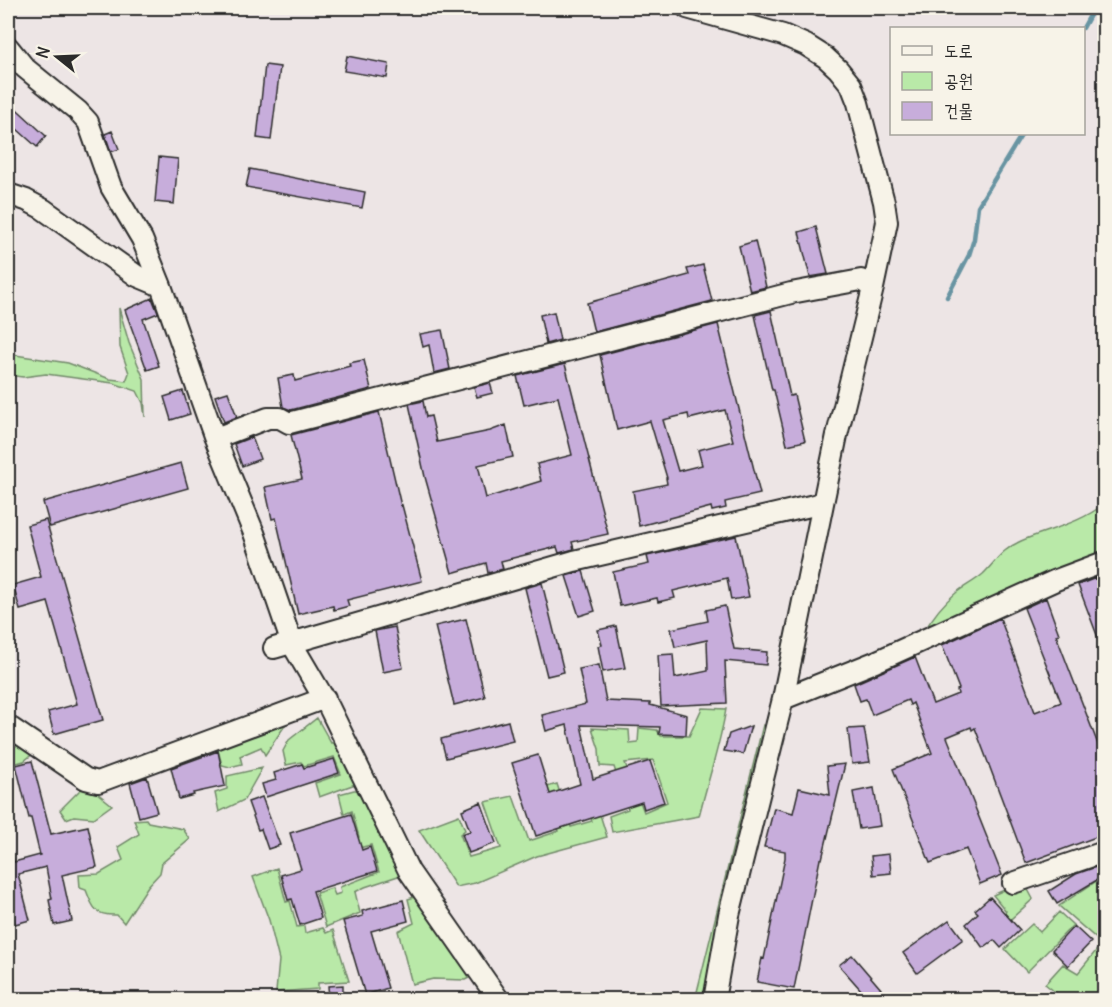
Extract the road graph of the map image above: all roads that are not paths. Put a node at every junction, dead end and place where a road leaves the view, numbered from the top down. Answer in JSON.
{"nodes":[{"id":1,"x":687,"y":8,"type":"edge"},
{"id":2,"x":8,"y":47,"type":"edge"},
{"id":3,"x":8,"y":194,"type":"edge"},
{"id":4,"x":161,"y":286,"type":"junction"},
{"id":5,"x":873,"y":288,"type":"junction"},
{"id":6,"x":214,"y":436,"type":"junction"},
{"id":7,"x":823,"y":503,"type":"junction"},
{"id":8,"x":1104,"y":562,"type":"edge"},
{"id":9,"x":283,"y":646,"type":"junction"},
{"id":10,"x":325,"y":698,"type":"junction"},
{"id":11,"x":783,"y":699,"type":"junction"},
{"id":12,"x":8,"y":726,"type":"edge"},
{"id":13,"x":1104,"y":852,"type":"edge"},
{"id":14,"x":1013,"y":883,"type":"dead end"},
{"id":15,"x":499,"y":999,"type":"edge"},
{"id":16,"x":714,"y":999,"type":"edge"}],
"edges":[{"from":1,"to":5,"type":"street"},
{"from":2,"to":4,"type":"street"},
{"from":3,"to":4,"type":"street"},
{"from":4,"to":6,"type":"street"},
{"from":5,"to":6,"type":"street"},
{"from":5,"to":7,"type":"street"},
{"from":6,"to":9,"type":"street"},
{"from":7,"to":9,"type":"street"},
{"from":7,"to":11,"type":"street"},
{"from":8,"to":11,"type":"street"},
{"from":9,"to":10,"type":"street"},
{"from":10,"to":12,"type":"street"},
{"from":10,"to":15,"type":"street"},
{"from":11,"to":16,"type":"street"},
{"from":13,"to":14,"type":"street"}]}
